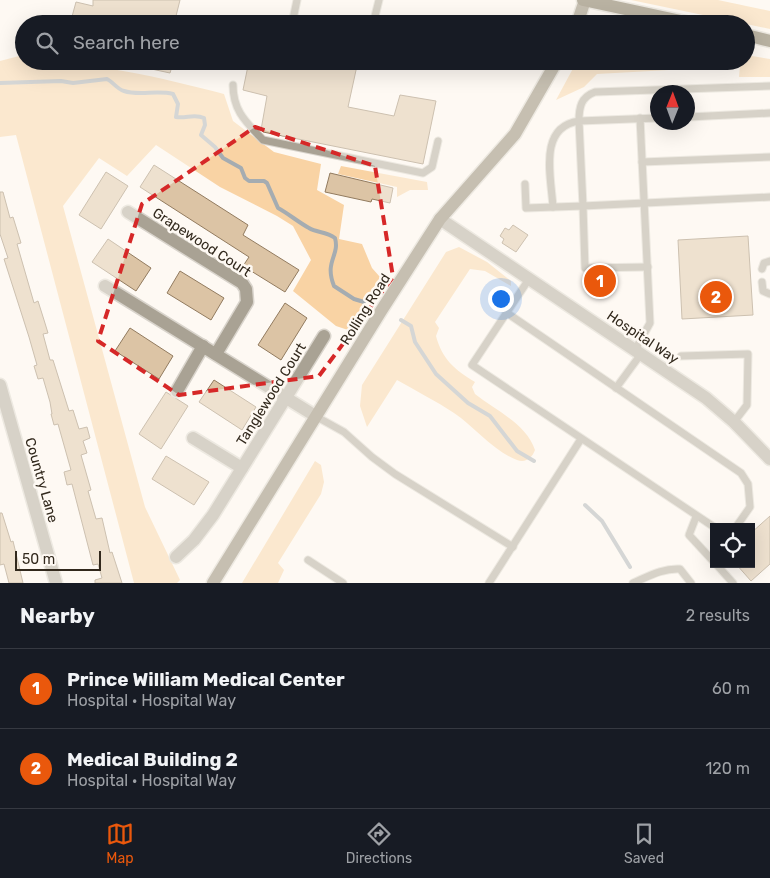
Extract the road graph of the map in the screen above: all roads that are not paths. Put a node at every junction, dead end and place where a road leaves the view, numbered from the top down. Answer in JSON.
{"nodes":[{"id":1,"x":297,"y":0,"type":"edge"},
{"id":2,"x":379,"y":0,"type":"edge"},
{"id":3,"x":584,"y":0,"type":"edge"},
{"id":4,"x":294,"y":15,"type":"edge"},
{"id":5,"x":375,"y":15,"type":"edge"},
{"id":6,"x":580,"y":15,"type":"edge"},
{"id":7,"x":653,"y":15,"type":"edge"},
{"id":8,"x":755,"y":37,"type":"edge"},
{"id":9,"x":770,"y":41,"type":"edge"},
{"id":10,"x":552,"y":70,"type":"edge"},
{"id":11,"x":233,"y":85,"type":"dead end"},
{"id":12,"x":770,"y":86,"type":"edge"},
{"id":13,"x":770,"y":113,"type":"edge"},
{"id":14,"x":695,"y":116,"type":"edge"},
{"id":15,"x":640,"y":118,"type":"junction"},
{"id":16,"x":650,"y":118,"type":"edge"},
{"id":17,"x":579,"y":121,"type":"junction"},
{"id":18,"x":438,"y":141,"type":"dead end"},
{"id":19,"x":770,"y":157,"type":"edge"},
{"id":20,"x":642,"y":162,"type":"junction"},
{"id":21,"x":524,"y":184,"type":"dead end"},
{"id":22,"x":770,"y":198,"type":"edge"},
{"id":23,"x":644,"y":203,"type":"junction"},
{"id":24,"x":583,"y":206,"type":"junction"},
{"id":25,"x":553,"y":207,"type":"junction"},
{"id":26,"x":128,"y":212,"type":"dead end"},
{"id":27,"x":440,"y":219,"type":"junction"},
{"id":28,"x":770,"y":261,"type":"edge"},
{"id":29,"x":648,"y":267,"type":"junction"},
{"id":30,"x":762,"y":270,"type":"dead end"},
{"id":31,"x":529,"y":279,"type":"junction"},
{"id":32,"x":762,"y":282,"type":"dead end"},
{"id":33,"x":106,"y":286,"type":"dead end"},
{"id":34,"x":770,"y":294,"type":"edge"},
{"id":35,"x":507,"y":313,"type":"junction"},
{"id":36,"x":324,"y":336,"type":"dead end"},
{"id":37,"x":203,"y":346,"type":"junction"},
{"id":38,"x":638,"y":352,"type":"junction"},
{"id":39,"x":216,"y":354,"type":"junction"},
{"id":40,"x":681,"y":356,"type":"dead end"},
{"id":41,"x":0,"y":385,"type":"edge"},
{"id":42,"x":616,"y":388,"type":"junction"},
{"id":43,"x":177,"y":391,"type":"dead end"},
{"id":44,"x":286,"y":398,"type":"junction"},
{"id":45,"x":317,"y":417,"type":"junction"},
{"id":46,"x":734,"y":422,"type":"junction"},
{"id":47,"x":193,"y":438,"type":"dead end"},
{"id":48,"x":581,"y":439,"type":"junction"},
{"id":49,"x":770,"y":459,"type":"edge"},
{"id":50,"x":242,"y":468,"type":"junction"},
{"id":51,"x":696,"y":516,"type":"junction"},
{"id":52,"x":739,"y":523,"type":"edge"},
{"id":53,"x":710,"y":525,"type":"edge"},
{"id":54,"x":512,"y":547,"type":"junction"},
{"id":55,"x":176,"y":557,"type":"dead end"},
{"id":56,"x":710,"y":557,"type":"edge"},
{"id":57,"x":308,"y":560,"type":"dead end"},
{"id":58,"x":719,"y":568,"type":"edge"},
{"id":59,"x":56,"y":583,"type":"edge"},
{"id":60,"x":213,"y":583,"type":"edge"},
{"id":61,"x":343,"y":583,"type":"edge"},
{"id":62,"x":489,"y":583,"type":"edge"},
{"id":63,"x":633,"y":583,"type":"edge"},
{"id":64,"x":691,"y":583,"type":"edge"},
{"id":65,"x":732,"y":583,"type":"edge"}],
"edges":[{"from":1,"to":4,"type":"lane"},
{"from":2,"to":5,"type":"lane"},
{"from":3,"to":6,"type":"street"},
{"from":3,"to":7,"type":"main road"},
{"from":8,"to":9,"type":"main road"},
{"from":10,"to":27,"type":"street","name":"Rolling Road"},
{"from":11,"to":18,"type":"lane"},
{"from":12,"to":17,"type":"lane"},
{"from":13,"to":14,"type":"lane"},
{"from":15,"to":16,"type":"lane"},
{"from":15,"to":17,"type":"lane"},
{"from":15,"to":20,"type":"lane"},
{"from":17,"to":24,"type":"lane"},
{"from":17,"to":25,"type":"lane"},
{"from":19,"to":20,"type":"lane"},
{"from":20,"to":23,"type":"lane"},
{"from":21,"to":25,"type":"lane"},
{"from":22,"to":23,"type":"lane"},
{"from":23,"to":24,"type":"lane"},
{"from":23,"to":29,"type":"lane"},
{"from":24,"to":25,"type":"lane"},
{"from":24,"to":29,"type":"lane"},
{"from":26,"to":39,"type":"street","name":"Grapewood Court"},
{"from":27,"to":31,"type":"street","name":"Hospital Way"},
{"from":27,"to":45,"type":"street","name":"Rolling Road"},
{"from":28,"to":30,"type":"lane"},
{"from":29,"to":38,"type":"lane"},
{"from":31,"to":35,"type":"lane"},
{"from":31,"to":38,"type":"street","name":"Hospital Way"},
{"from":32,"to":34,"type":"lane"},
{"from":33,"to":37,"type":"street"},
{"from":35,"to":42,"type":"lane"},
{"from":35,"to":48,"type":"lane"},
{"from":36,"to":44,"type":"street","name":"Tanglewood Court"},
{"from":37,"to":39,"type":"street"},
{"from":37,"to":43,"type":"street"},
{"from":38,"to":42,"type":"lane"},
{"from":38,"to":46,"type":"street","name":"Hospital Way"},
{"from":39,"to":44,"type":"street"},
{"from":40,"to":46,"type":"lane"},
{"from":41,"to":59,"type":"street","name":"Country Lane"},
{"from":42,"to":52,"type":"lane"},
{"from":44,"to":45,"type":"street"},
{"from":44,"to":50,"type":"street","name":"Tanglewood Court"},
{"from":45,"to":54,"type":"lane"},
{"from":45,"to":60,"type":"street","name":"Rolling Road"},
{"from":46,"to":49,"type":"street","name":"Hospital Way"},
{"from":47,"to":50,"type":"street","name":"Tanglewood Court"},
{"from":48,"to":51,"type":"lane"},
{"from":48,"to":54,"type":"lane"},
{"from":50,"to":55,"type":"street","name":"Tanglewood Court"},
{"from":51,"to":53,"type":"lane"},
{"from":51,"to":56,"type":"lane"},
{"from":54,"to":62,"type":"lane"},
{"from":57,"to":61,"type":"lane"},
{"from":58,"to":65,"type":"lane"},
{"from":63,"to":64,"type":"lane"}]}
